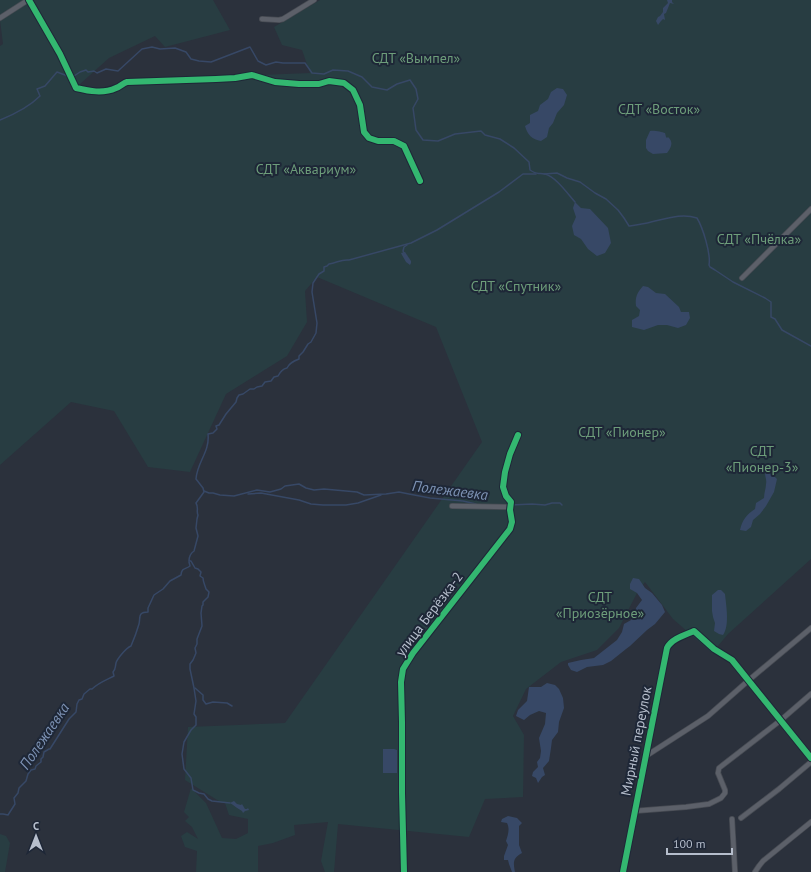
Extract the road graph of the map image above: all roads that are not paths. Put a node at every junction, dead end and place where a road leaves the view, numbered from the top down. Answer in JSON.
{"nodes":[{"id":1,"x":28,"y":0,"type":"edge"},
{"id":2,"x":314,"y":0,"type":"edge"},
{"id":3,"x":306,"y":2,"type":"edge"},
{"id":4,"x":0,"y":18,"type":"edge"},
{"id":5,"x":262,"y":19,"type":"dead end"},
{"id":6,"x":420,"y":181,"type":"dead end"},
{"id":7,"x":811,"y":209,"type":"edge"},
{"id":8,"x":742,"y":278,"type":"dead end"},
{"id":9,"x":518,"y":435,"type":"dead end"},
{"id":10,"x":452,"y":506,"type":"dead end"},
{"id":11,"x":510,"y":507,"type":"junction"},
{"id":12,"x":811,"y":628,"type":"edge"},
{"id":13,"x":749,"y":680,"type":"junction"},
{"id":14,"x":811,"y":694,"type":"edge"},
{"id":15,"x":781,"y":720,"type":"junction"},
{"id":16,"x":646,"y":756,"type":"junction"},
{"id":17,"x":811,"y":758,"type":"edge"},
{"id":18,"x":811,"y":762,"type":"edge"},
{"id":19,"x":634,"y":811,"type":"junction"},
{"id":20,"x":741,"y":818,"type":"dead end"},
{"id":21,"x":732,"y":819,"type":"dead end"},
{"id":22,"x":811,"y":822,"type":"edge"},
{"id":23,"x":404,"y":872,"type":"edge"},
{"id":24,"x":623,"y":872,"type":"edge"},
{"id":25,"x":735,"y":872,"type":"edge"},
{"id":26,"x":755,"y":872,"type":"edge"}],
"edges":[{"from":1,"to":4,"type":"street"},
{"from":1,"to":6,"type":"street"},
{"from":2,"to":3,"type":"street"},
{"from":3,"to":5,"type":"street"},
{"from":7,"to":8,"type":"street"},
{"from":9,"to":11,"type":"street","name":"улица Берёзка-2"},
{"from":10,"to":11,"type":"street"},
{"from":11,"to":23,"type":"street","name":"улица Берёзка-2"},
{"from":12,"to":13,"type":"street"},
{"from":13,"to":15,"type":"street"},
{"from":13,"to":16,"type":"street"},
{"from":13,"to":16,"type":"street","name":"Мирный переулок"},
{"from":14,"to":15,"type":"street"},
{"from":15,"to":17,"type":"street"},
{"from":15,"to":19,"type":"street"},
{"from":16,"to":19,"type":"street","name":"Мирный переулок"},
{"from":18,"to":20,"type":"street"},
{"from":19,"to":24,"type":"street","name":"Мирный переулок"},
{"from":21,"to":25,"type":"street"},
{"from":22,"to":26,"type":"street"}]}
